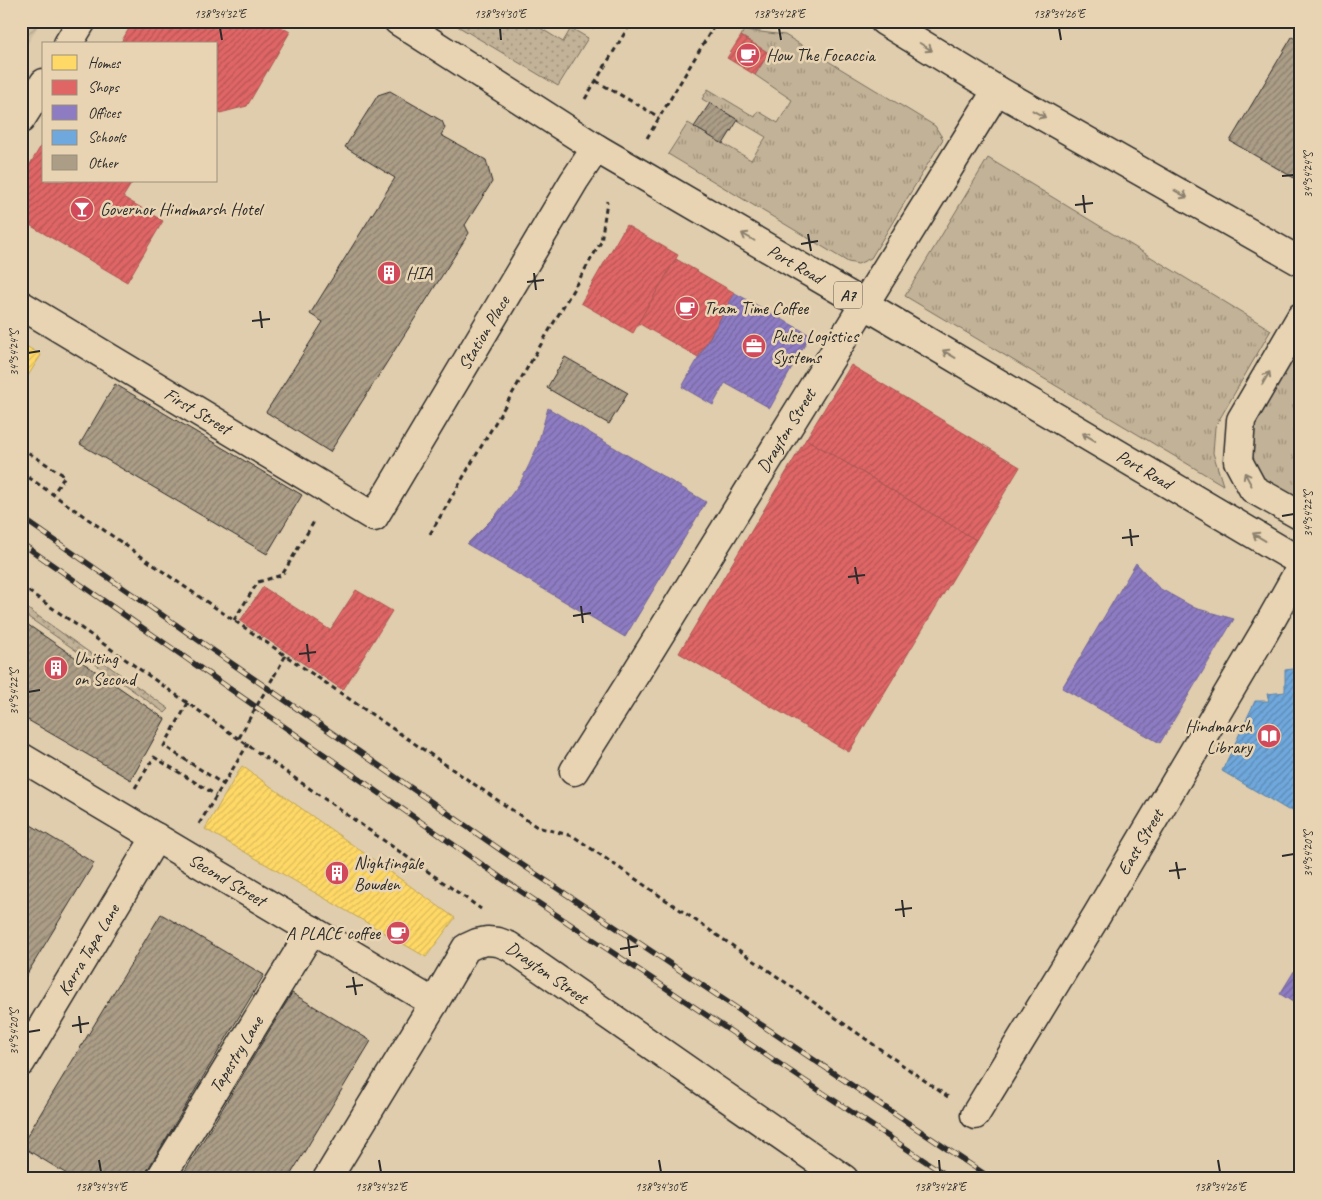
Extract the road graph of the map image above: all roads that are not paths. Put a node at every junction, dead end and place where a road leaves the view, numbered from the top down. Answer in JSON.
{"nodes":[{"id":1,"x":82,"y":21,"type":"edge"},
{"id":2,"x":398,"y":21,"type":"edge"},
{"id":3,"x":884,"y":21,"type":"edge"},
{"id":4,"x":69,"y":42,"type":"edge"},
{"id":5,"x":42,"y":86,"type":"edge"},
{"id":6,"x":997,"y":90,"type":"junction"},
{"id":7,"x":21,"y":119,"type":"edge"},
{"id":8,"x":596,"y":148,"type":"junction"},
{"id":9,"x":1301,"y":262,"type":"edge"},
{"id":10,"x":864,"y":304,"type":"junction"},
{"id":11,"x":21,"y":305,"type":"edge"},
{"id":12,"x":1301,"y":317,"type":"edge"},
{"id":13,"x":1301,"y":516,"type":"edge"},
{"id":14,"x":374,"y":517,"type":"joint"},
{"id":15,"x":1301,"y":562,"type":"edge"},
{"id":16,"x":1301,"y":567,"type":"edge"},
{"id":17,"x":24,"y":765,"type":"edge"},
{"id":18,"x":574,"y":771,"type":"dead end"},
{"id":19,"x":156,"y":837,"type":"junction"},
{"id":20,"x":312,"y":930,"type":"junction"},
{"id":21,"x":434,"y":1003,"type":"junction"},
{"id":22,"x":21,"y":1062,"type":"edge"},
{"id":23,"x":976,"y":1113,"type":"road end"},
{"id":24,"x":160,"y":1179,"type":"edge"},
{"id":25,"x":328,"y":1179,"type":"edge"},
{"id":26,"x":844,"y":1179,"type":"edge"}],
"edges":[{"from":1,"to":4,"type":"main road"},
{"from":2,"to":8,"type":"main road","name":"Port Road","number":"A7"},
{"from":3,"to":6,"type":"main road","one_way":true},
{"from":5,"to":7,"type":"main road"},
{"from":6,"to":9,"type":"main road","one_way":true},
{"from":6,"to":10,"type":"main road","name":"Drayton Street"},
{"from":10,"to":8,"type":"main road","name":"Port Road","number":"A7","one_way":true},
{"from":8,"to":14,"type":"main road","name":"Station Place"},
{"from":15,"to":10,"type":"main road","name":"Port Road","number":"A7","one_way":true},
{"from":10,"to":18,"type":"main road","name":"Drayton Street"},
{"from":11,"to":14,"type":"main road","name":"First Street"},
{"from":13,"to":12,"type":"main road","one_way":true},
{"from":16,"to":23,"type":"main road","name":"East Street"},
{"from":17,"to":19,"type":"main road","name":"Second Street"},
{"from":19,"to":20,"type":"main road","name":"Second Street"},
{"from":19,"to":22,"type":"main road","name":"Karra Tapa Lane"},
{"from":20,"to":21,"type":"main road","name":"Second Street"},
{"from":20,"to":24,"type":"main road","name":"Tapestry Lane"},
{"from":21,"to":25,"type":"main road","name":"Drayton Street"},
{"from":21,"to":26,"type":"main road","name":"Drayton Street"}]}
